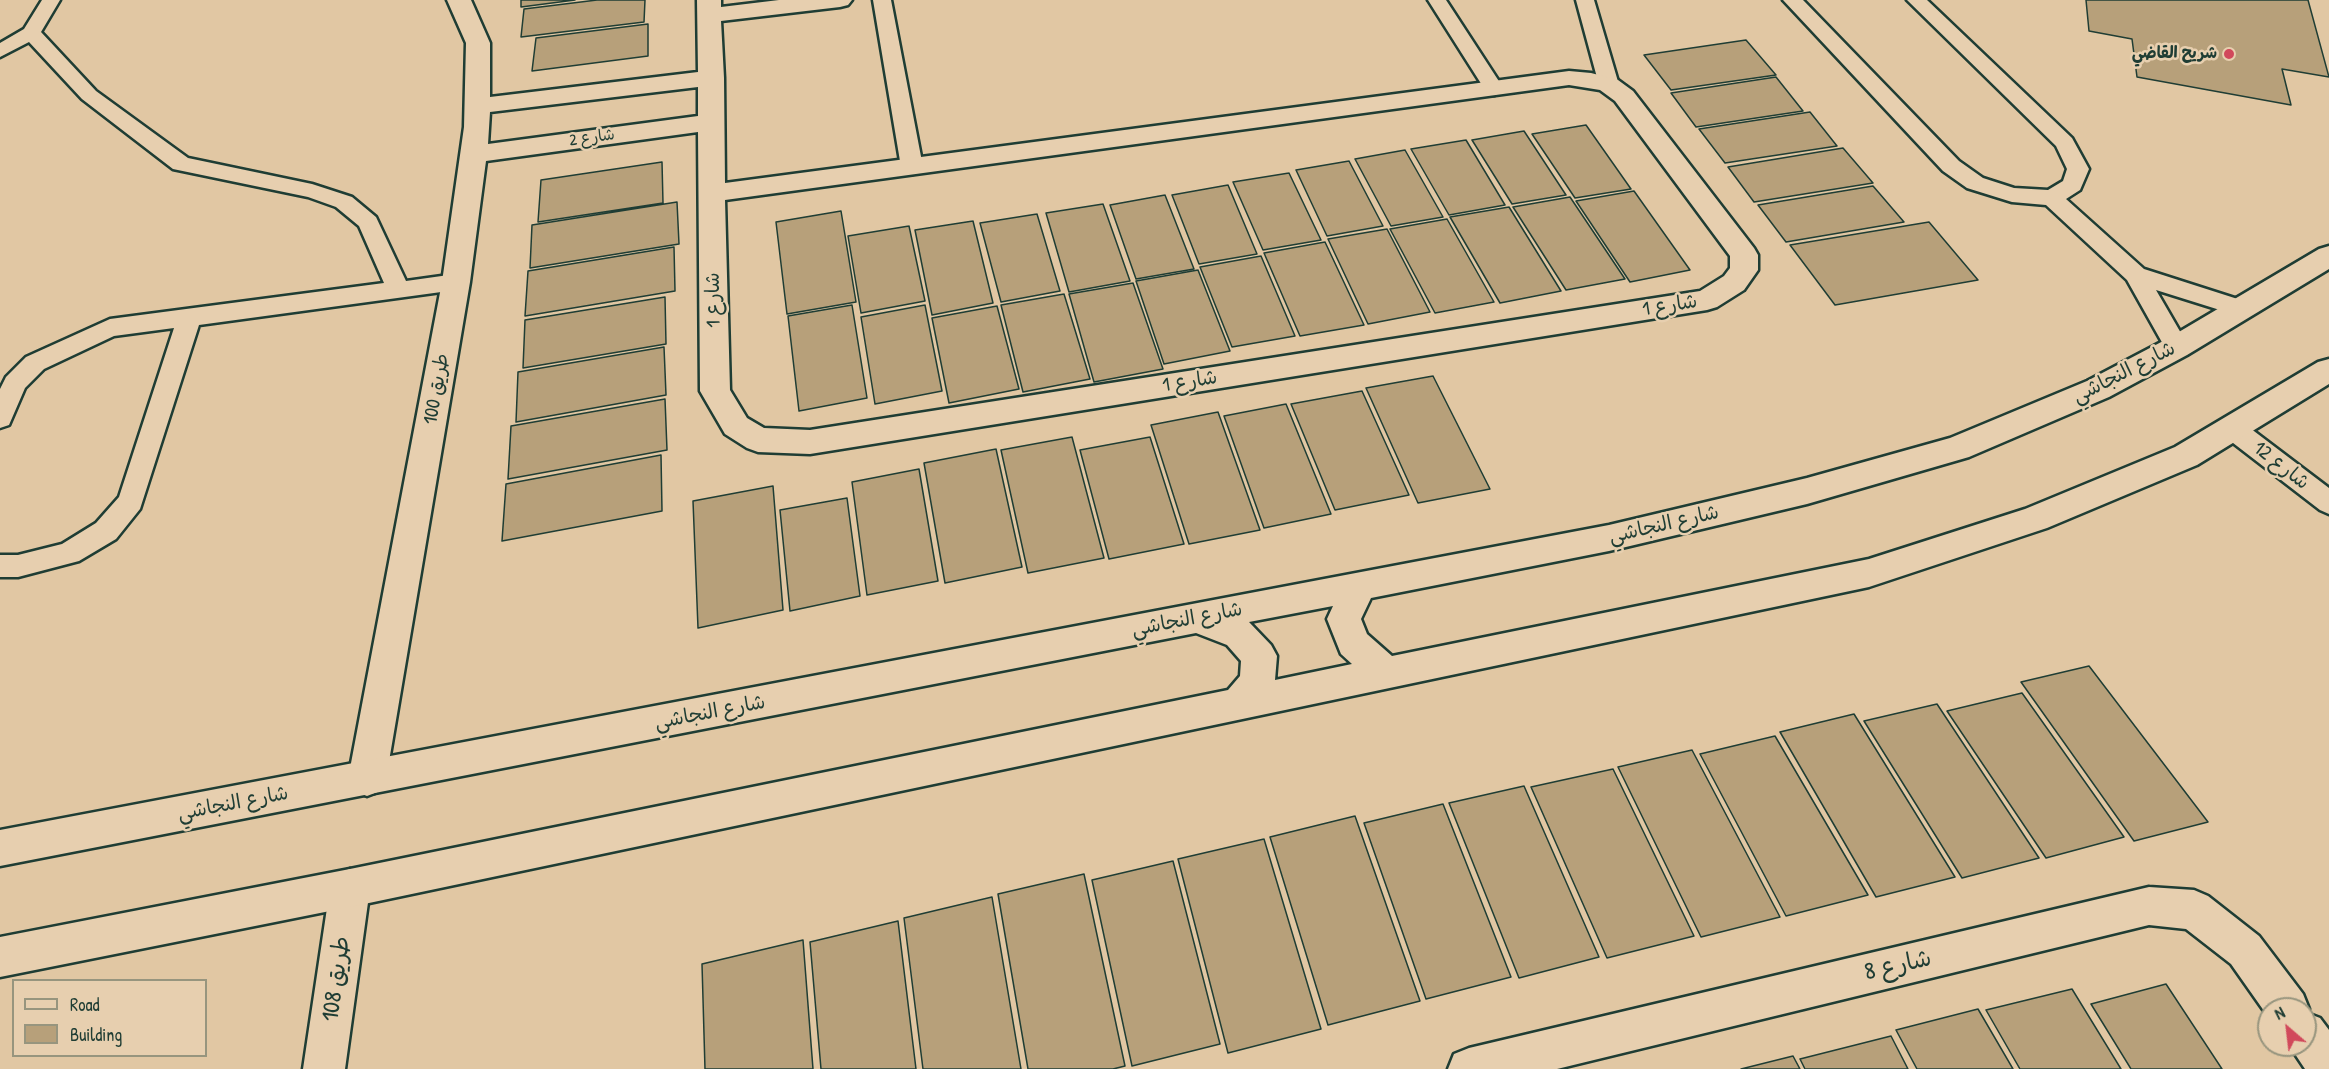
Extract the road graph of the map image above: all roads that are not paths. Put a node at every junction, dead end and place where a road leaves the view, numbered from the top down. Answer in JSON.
{"nodes":[{"id":1,"x":51,"y":0,"type":"edge"},
{"id":2,"x":459,"y":0,"type":"edge"},
{"id":3,"x":840,"y":0,"type":"edge"},
{"id":4,"x":882,"y":0,"type":"edge"},
{"id":5,"x":1437,"y":0,"type":"edge"},
{"id":6,"x":1585,"y":0,"type":"edge"},
{"id":7,"x":1792,"y":0,"type":"edge"},
{"id":8,"x":1916,"y":0,"type":"edge"},
{"id":9,"x":709,"y":7,"type":"edge"},
{"id":10,"x":31,"y":33,"type":"junction"},
{"id":11,"x":0,"y":51,"type":"edge"},
{"id":12,"x":712,"y":78,"type":"junction"},
{"id":13,"x":1609,"y":85,"type":"junction"},
{"id":14,"x":1494,"y":89,"type":"junction"},
{"id":15,"x":477,"y":106,"type":"junction"},
{"id":16,"x":711,"y":122,"type":"junction"},
{"id":17,"x":473,"y":154,"type":"junction"},
{"id":18,"x":912,"y":167,"type":"junction"},
{"id":19,"x":713,"y":193,"type":"junction"},
{"id":20,"x":2052,"y":198,"type":"junction"},
{"id":21,"x":2329,"y":256,"type":"edge"},
{"id":22,"x":2136,"y":275,"type":"junction"},
{"id":23,"x":456,"y":282,"type":"junction"},
{"id":24,"x":398,"y":290,"type":"junction"},
{"id":25,"x":2240,"y":308,"type":"junction"},
{"id":26,"x":189,"y":318,"type":"junction"},
{"id":27,"x":2177,"y":347,"type":"junction"},
{"id":28,"x":2329,"y":370,"type":"edge"},
{"id":29,"x":0,"y":418,"type":"edge"},
{"id":30,"x":2233,"y":429,"type":"junction"},
{"id":31,"x":2329,"y":503,"type":"edge"},
{"id":32,"x":0,"y":566,"type":"edge"},
{"id":33,"x":1360,"y":586,"type":"junction"},
{"id":34,"x":1197,"y":618,"type":"junction"},
{"id":35,"x":1386,"y":673,"type":"junction"},
{"id":36,"x":1239,"y":703,"type":"junction"},
{"id":37,"x":367,"y":780,"type":"junction"},
{"id":38,"x":0,"y":848,"type":"edge"},
{"id":39,"x":350,"y":888,"type":"junction"},
{"id":40,"x":0,"y":957,"type":"edge"},
{"id":41,"x":2279,"y":997,"type":"edge"},
{"id":42,"x":2317,"y":1050,"type":"edge"},
{"id":43,"x":2329,"y":1066,"type":"edge"},
{"id":44,"x":324,"y":1069,"type":"edge"},
{"id":45,"x":1469,"y":1069,"type":"edge"}],
"edges":[{"from":1,"to":10,"type":"lane"},
{"from":2,"to":15,"type":"street","name":"طريق 100"},
{"from":3,"to":9,"type":"street"},
{"from":4,"to":18,"type":"lane"},
{"from":5,"to":14,"type":"lane"},
{"from":6,"to":13,"type":"lane"},
{"from":7,"to":20,"type":"lane"},
{"from":8,"to":20,"type":"lane"},
{"from":9,"to":12,"type":"street"},
{"from":10,"to":11,"type":"lane"},
{"from":10,"to":24,"type":"lane"},
{"from":12,"to":15,"type":"street"},
{"from":12,"to":16,"type":"street"},
{"from":13,"to":14,"type":"street"},
{"from":13,"to":19,"type":"street","name":"شارع 1"},
{"from":14,"to":18,"type":"street"},
{"from":15,"to":17,"type":"street","name":"طريق 100"},
{"from":16,"to":17,"type":"street","name":"شارع 2"},
{"from":16,"to":19,"type":"street"},
{"from":17,"to":23,"type":"street","name":"طريق 100"},
{"from":18,"to":19,"type":"street"},
{"from":20,"to":22,"type":"lane"},
{"from":21,"to":25,"type":"street","name":"شارع النجاشي"},
{"from":22,"to":25,"type":"lane"},
{"from":22,"to":27,"type":"lane"},
{"from":23,"to":24,"type":"lane"},
{"from":23,"to":37,"type":"street","name":"طريق 100"},
{"from":24,"to":26,"type":"lane"},
{"from":25,"to":27,"type":"street","name":"شارع النجاشي"},
{"from":26,"to":29,"type":"lane"},
{"from":26,"to":32,"type":"lane"},
{"from":27,"to":33,"type":"street","name":"شارع النجاشي"},
{"from":28,"to":30,"type":"street"},
{"from":30,"to":31,"type":"lane","name":"شارع 12"},
{"from":30,"to":35,"type":"street"},
{"from":33,"to":34,"type":"street","name":"شارع النجاشي"},
{"from":33,"to":35,"type":"street"},
{"from":34,"to":36,"type":"street"},
{"from":34,"to":37,"type":"street","name":"شارع النجاشي"},
{"from":35,"to":36,"type":"street"},
{"from":36,"to":39,"type":"street"},
{"from":37,"to":38,"type":"street","name":"شارع النجاشي"},
{"from":39,"to":40,"type":"street"},
{"from":39,"to":44,"type":"street","name":"طريق 108"},
{"from":41,"to":45,"type":"street","name":"شارع 8"},
{"from":42,"to":43,"type":"street"}]}
